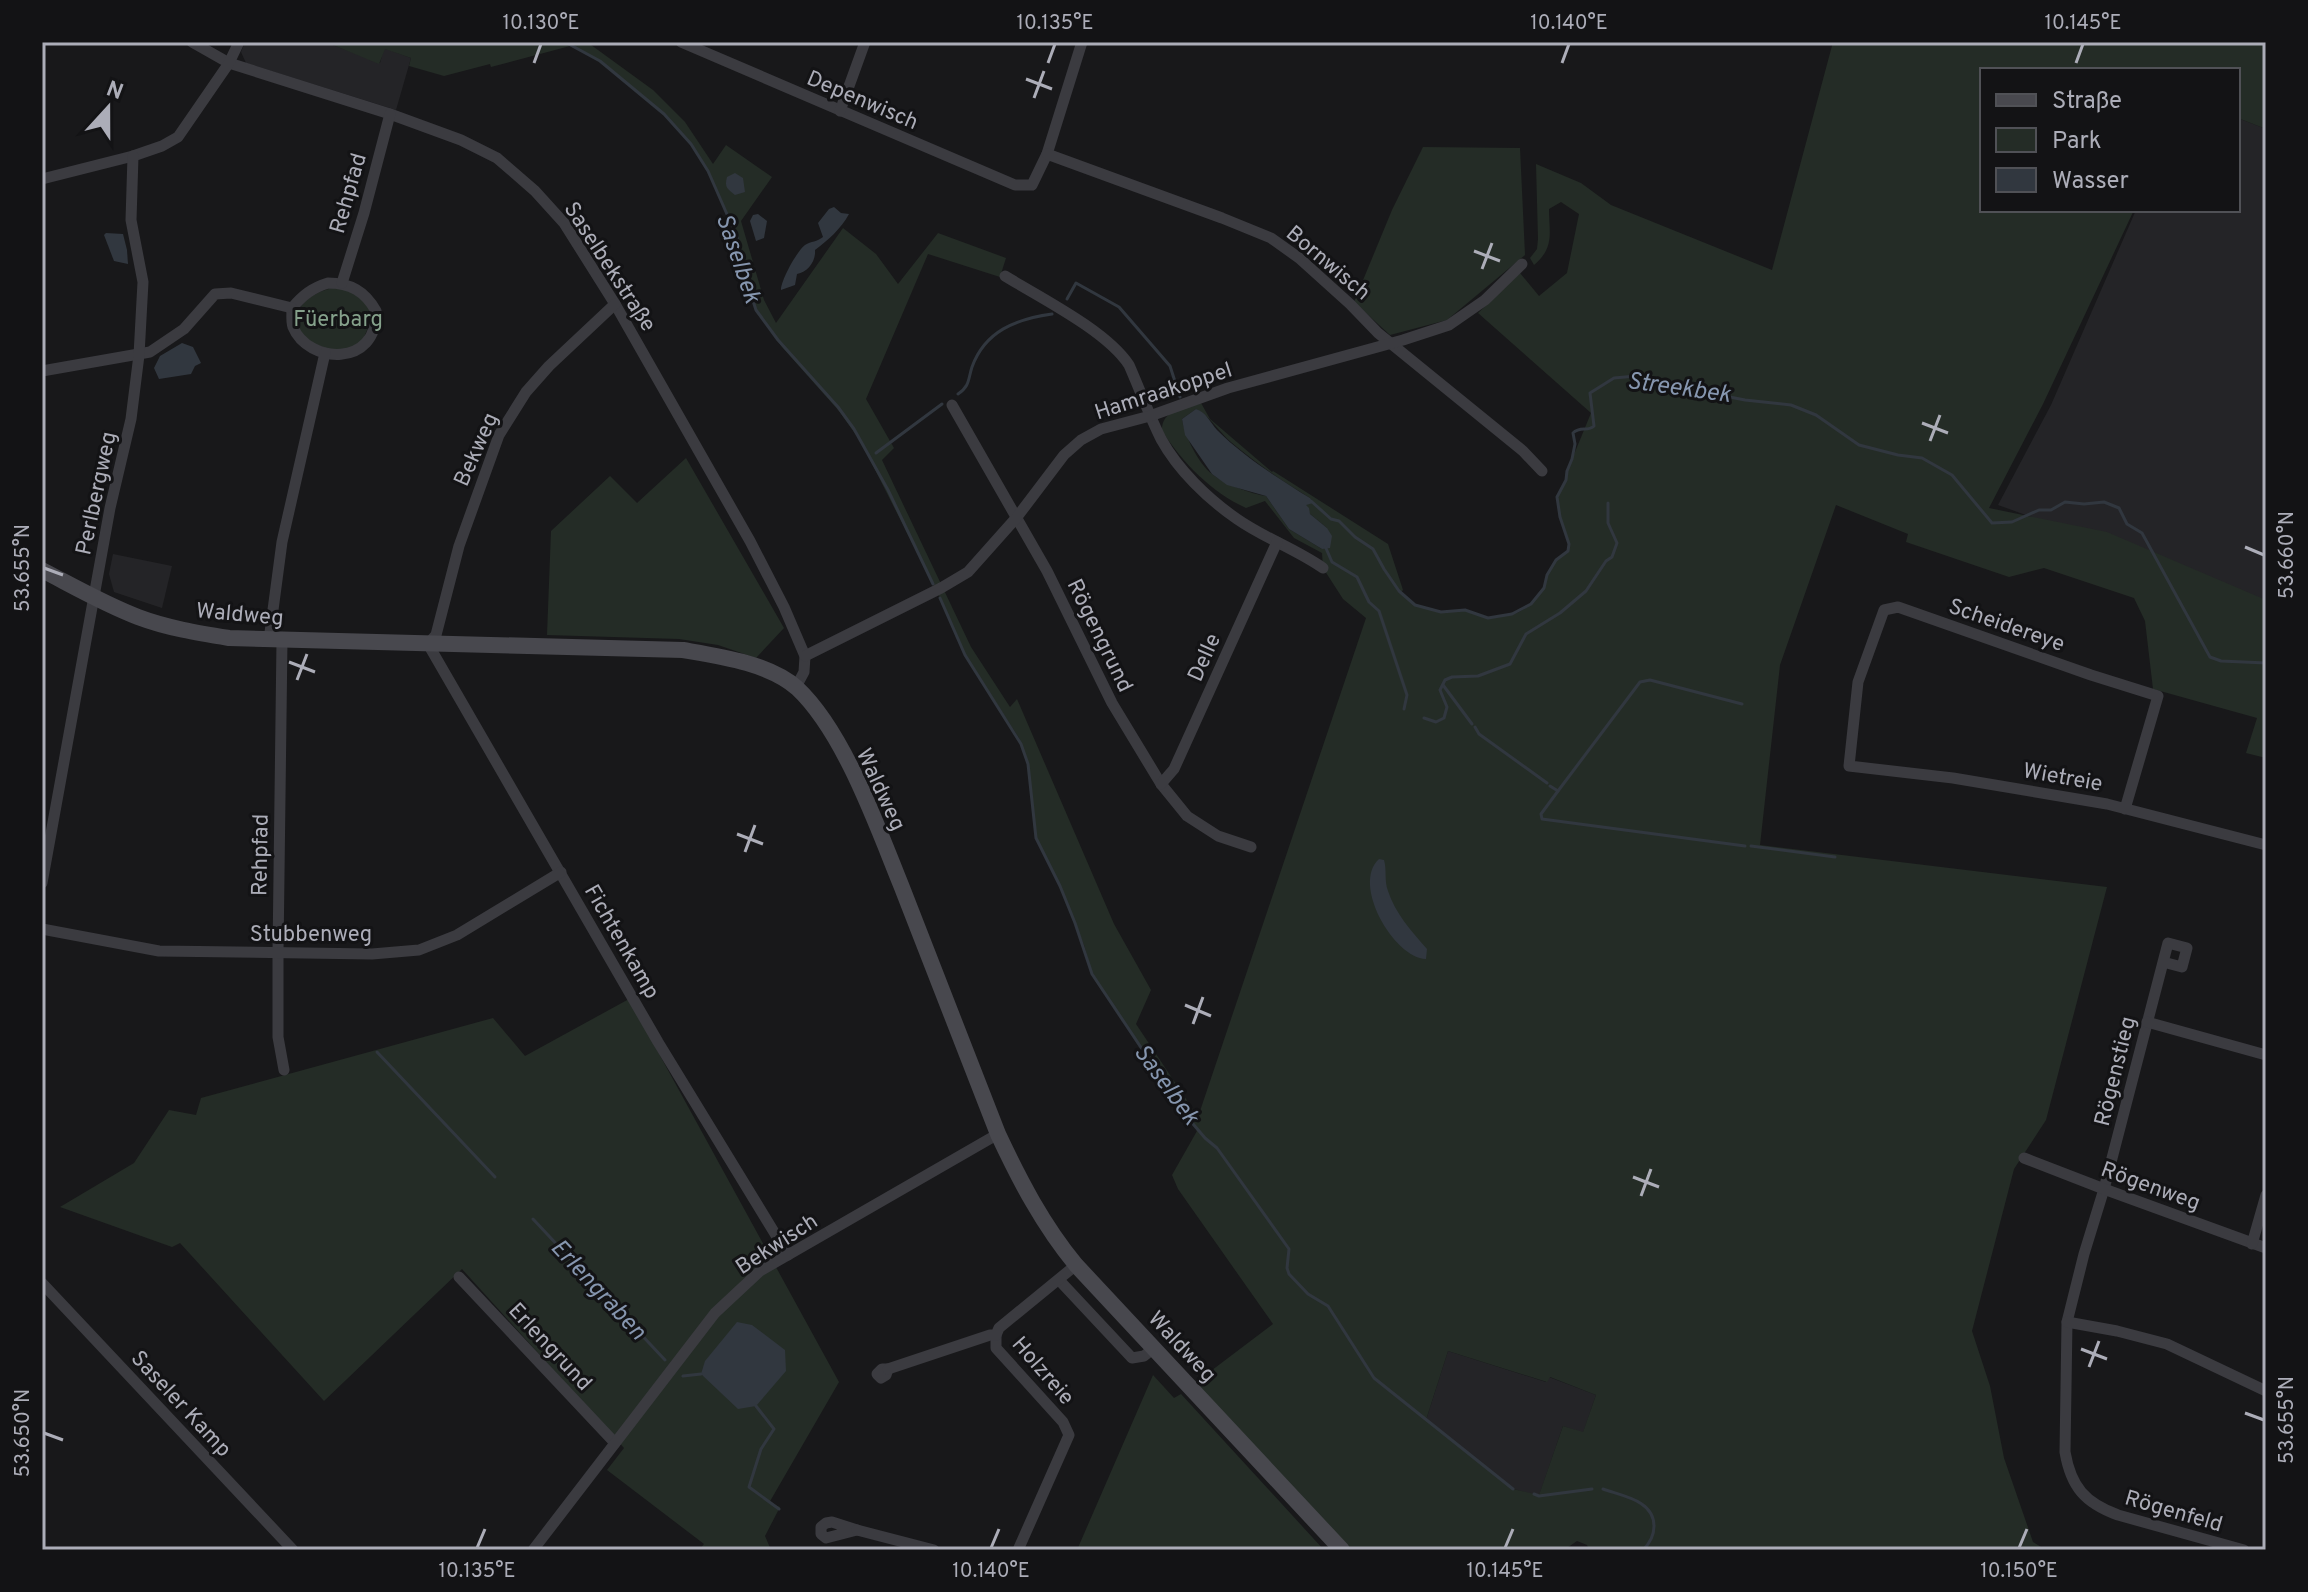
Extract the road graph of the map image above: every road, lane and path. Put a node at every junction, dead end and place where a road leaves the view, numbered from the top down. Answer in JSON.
{"nodes":[{"id":1,"x":192,"y":42,"type":"edge"},
{"id":2,"x":239,"y":42,"type":"edge"},
{"id":3,"x":681,"y":42,"type":"edge"},
{"id":4,"x":865,"y":42,"type":"edge"},
{"id":5,"x":1082,"y":42,"type":"edge"},
{"id":6,"x":229,"y":63,"type":"junction"},
{"id":7,"x":840,"y":111,"type":"junction"},
{"id":8,"x":390,"y":114,"type":"junction"},
{"id":9,"x":1047,"y":154,"type":"junction"},
{"id":10,"x":133,"y":156,"type":"junction"},
{"id":11,"x":42,"y":179,"type":"edge"},
{"id":12,"x":1522,"y":264,"type":"dead end"},
{"id":13,"x":1005,"y":276,"type":"dead end"},
{"id":14,"x":342,"y":283,"type":"junction"},
{"id":15,"x":615,"y":304,"type":"junction"},
{"id":16,"x":292,"y":308,"type":"junction"},
{"id":17,"x":1390,"y":343,"type":"junction"},
{"id":18,"x":325,"y":353,"type":"junction"},
{"id":19,"x":139,"y":355,"type":"junction"},
{"id":20,"x":42,"y":371,"type":"edge"},
{"id":21,"x":952,"y":405,"type":"dead end"},
{"id":22,"x":1150,"y":416,"type":"junction"},
{"id":23,"x":1542,"y":471,"type":"dead end"},
{"id":24,"x":1017,"y":517,"type":"junction"},
{"id":25,"x":1277,"y":542,"type":"junction"},
{"id":26,"x":1323,"y":568,"type":"dead end"},
{"id":27,"x":42,"y":570,"type":"edge"},
{"id":28,"x":94,"y":597,"type":"junction"},
{"id":29,"x":276,"y":640,"type":"junction"},
{"id":30,"x":428,"y":644,"type":"junction"},
{"id":31,"x":805,"y":656,"type":"junction"},
{"id":32,"x":796,"y":687,"type":"junction"},
{"id":33,"x":1849,"y":766,"type":"joint"},
{"id":34,"x":1161,"y":784,"type":"junction"},
{"id":35,"x":2125,"y":809,"type":"junction"},
{"id":36,"x":2266,"y":845,"type":"edge"},
{"id":37,"x":1251,"y":847,"type":"dead end"},
{"id":38,"x":561,"y":872,"type":"junction"},
{"id":39,"x":42,"y":883,"type":"edge"},
{"id":40,"x":42,"y":929,"type":"edge"},
{"id":41,"x":278,"y":953,"type":"junction"},
{"id":42,"x":2163,"y":962,"type":"dead end"},
{"id":43,"x":2147,"y":1022,"type":"junction"},
{"id":44,"x":2266,"y":1055,"type":"edge"},
{"id":45,"x":284,"y":1070,"type":"dead end"},
{"id":46,"x":998,"y":1134,"type":"junction"},
{"id":47,"x":2024,"y":1158,"type":"dead end"},
{"id":48,"x":2104,"y":1189,"type":"junction"},
{"id":49,"x":2266,"y":1195,"type":"edge"},
{"id":50,"x":2252,"y":1244,"type":"junction"},
{"id":51,"x":2266,"y":1248,"type":"edge"},
{"id":52,"x":788,"y":1255,"type":"junction"},
{"id":53,"x":1076,"y":1265,"type":"junction"},
{"id":54,"x":459,"y":1277,"type":"dead end"},
{"id":55,"x":1059,"y":1280,"type":"junction"},
{"id":56,"x":42,"y":1283,"type":"edge"},
{"id":57,"x":2067,"y":1322,"type":"junction"},
{"id":58,"x":996,"y":1335,"type":"junction"},
{"id":59,"x":1154,"y":1348,"type":"junction"},
{"id":60,"x":888,"y":1369,"type":"dead end"},
{"id":61,"x":2266,"y":1391,"type":"edge"},
{"id":62,"x":615,"y":1443,"type":"junction"},
{"id":63,"x":857,"y":1530,"type":"dead end"},
{"id":64,"x":293,"y":1550,"type":"edge"},
{"id":65,"x":533,"y":1550,"type":"edge"},
{"id":66,"x":934,"y":1550,"type":"edge"},
{"id":67,"x":1018,"y":1550,"type":"edge"},
{"id":68,"x":1342,"y":1550,"type":"edge"},
{"id":69,"x":2244,"y":1550,"type":"edge"}],
"edges":[{"from":1,"to":6,"type":"street","name":"Saselbekstraße"},
{"from":2,"to":6,"type":"street"},
{"from":3,"to":7,"type":"street","name":"Depenwisch"},
{"from":4,"to":7,"type":"street"},
{"from":5,"to":9,"type":"street"},
{"from":6,"to":8,"type":"street","name":"Saselbekstraße"},
{"from":6,"to":10,"type":"street"},
{"from":7,"to":9,"type":"street","name":"Depenwisch"},
{"from":8,"to":14,"type":"street","name":"Rehpfad"},
{"from":8,"to":15,"type":"street","name":"Saselbekstraße"},
{"from":9,"to":17,"type":"street","name":"Bornwisch"},
{"from":10,"to":11,"type":"street"},
{"from":10,"to":19,"type":"street","name":"Perlbergweg"},
{"from":12,"to":17,"type":"street","name":"Hamraakoppel"},
{"from":13,"to":22,"type":"street"},
{"from":14,"to":16,"type":"street"},
{"from":14,"to":18,"type":"street"},
{"from":15,"to":30,"type":"street","name":"Bekweg"},
{"from":15,"to":31,"type":"street","name":"Saselbekstraße"},
{"from":16,"to":18,"type":"street"},
{"from":16,"to":19,"type":"street"},
{"from":17,"to":22,"type":"street","name":"Hamraakoppel"},
{"from":17,"to":23,"type":"street","name":"Bornwisch"},
{"from":18,"to":29,"type":"street","name":"Rehpfad"},
{"from":19,"to":20,"type":"street"},
{"from":19,"to":28,"type":"street","name":"Perlbergweg"},
{"from":21,"to":24,"type":"street","name":"Rögengrund"},
{"from":22,"to":24,"type":"street","name":"Hamraakoppel"},
{"from":22,"to":25,"type":"street"},
{"from":24,"to":31,"type":"street","name":"Hamraakoppel"},
{"from":24,"to":34,"type":"street","name":"Rögengrund"},
{"from":25,"to":26,"type":"street"},
{"from":25,"to":34,"type":"street","name":"Delle"},
{"from":27,"to":28,"type":"main road","name":"Waldweg"},
{"from":28,"to":29,"type":"main road","name":"Waldweg"},
{"from":28,"to":39,"type":"street","name":"Perlbergweg"},
{"from":29,"to":30,"type":"main road","name":"Waldweg"},
{"from":29,"to":41,"type":"street","name":"Rehpfad"},
{"from":30,"to":32,"type":"main road","name":"Waldweg"},
{"from":30,"to":38,"type":"street","name":"Fichtenkamp"},
{"from":31,"to":32,"type":"street"},
{"from":32,"to":46,"type":"main road","name":"Waldweg"},
{"from":33,"to":35,"type":"street","name":"Wietreie"},
{"from":33,"to":35,"type":"street","name":"Scheidereye"},
{"from":34,"to":37,"type":"street","name":"Rögengrund"},
{"from":35,"to":36,"type":"street","name":"Wietreie"},
{"from":38,"to":41,"type":"street","name":"Stubbenweg"},
{"from":38,"to":52,"type":"street","name":"Fichtenkamp"},
{"from":40,"to":41,"type":"street","name":"Stubbenweg"},
{"from":41,"to":45,"type":"street","name":"Rehpfad"},
{"from":42,"to":43,"type":"street","name":"Rögenstieg"},
{"from":43,"to":44,"type":"street"},
{"from":43,"to":48,"type":"street","name":"Rögenstieg"},
{"from":46,"to":52,"type":"street","name":"Bekwisch"},
{"from":46,"to":53,"type":"main road","name":"Waldweg"},
{"from":47,"to":48,"type":"street","name":"Rögenweg"},
{"from":48,"to":50,"type":"street","name":"Rögenweg"},
{"from":48,"to":57,"type":"street","name":"Rögenfeld"},
{"from":49,"to":50,"type":"street"},
{"from":50,"to":51,"type":"street","name":"Rögenweg"},
{"from":52,"to":62,"type":"street","name":"Bekwisch"},
{"from":53,"to":55,"type":"street"},
{"from":53,"to":59,"type":"main road","name":"Waldweg"},
{"from":54,"to":62,"type":"street","name":"Erlengrund"},
{"from":55,"to":58,"type":"street"},
{"from":55,"to":59,"type":"street"},
{"from":56,"to":64,"type":"street","name":"Saseler Kamp"},
{"from":57,"to":61,"type":"street"},
{"from":57,"to":69,"type":"street","name":"Rögenfeld"},
{"from":58,"to":60,"type":"street"},
{"from":58,"to":67,"type":"street","name":"Holzreie"},
{"from":59,"to":68,"type":"main road","name":"Waldweg"},
{"from":62,"to":65,"type":"street","name":"Bekwisch"},
{"from":63,"to":66,"type":"street"}]}
